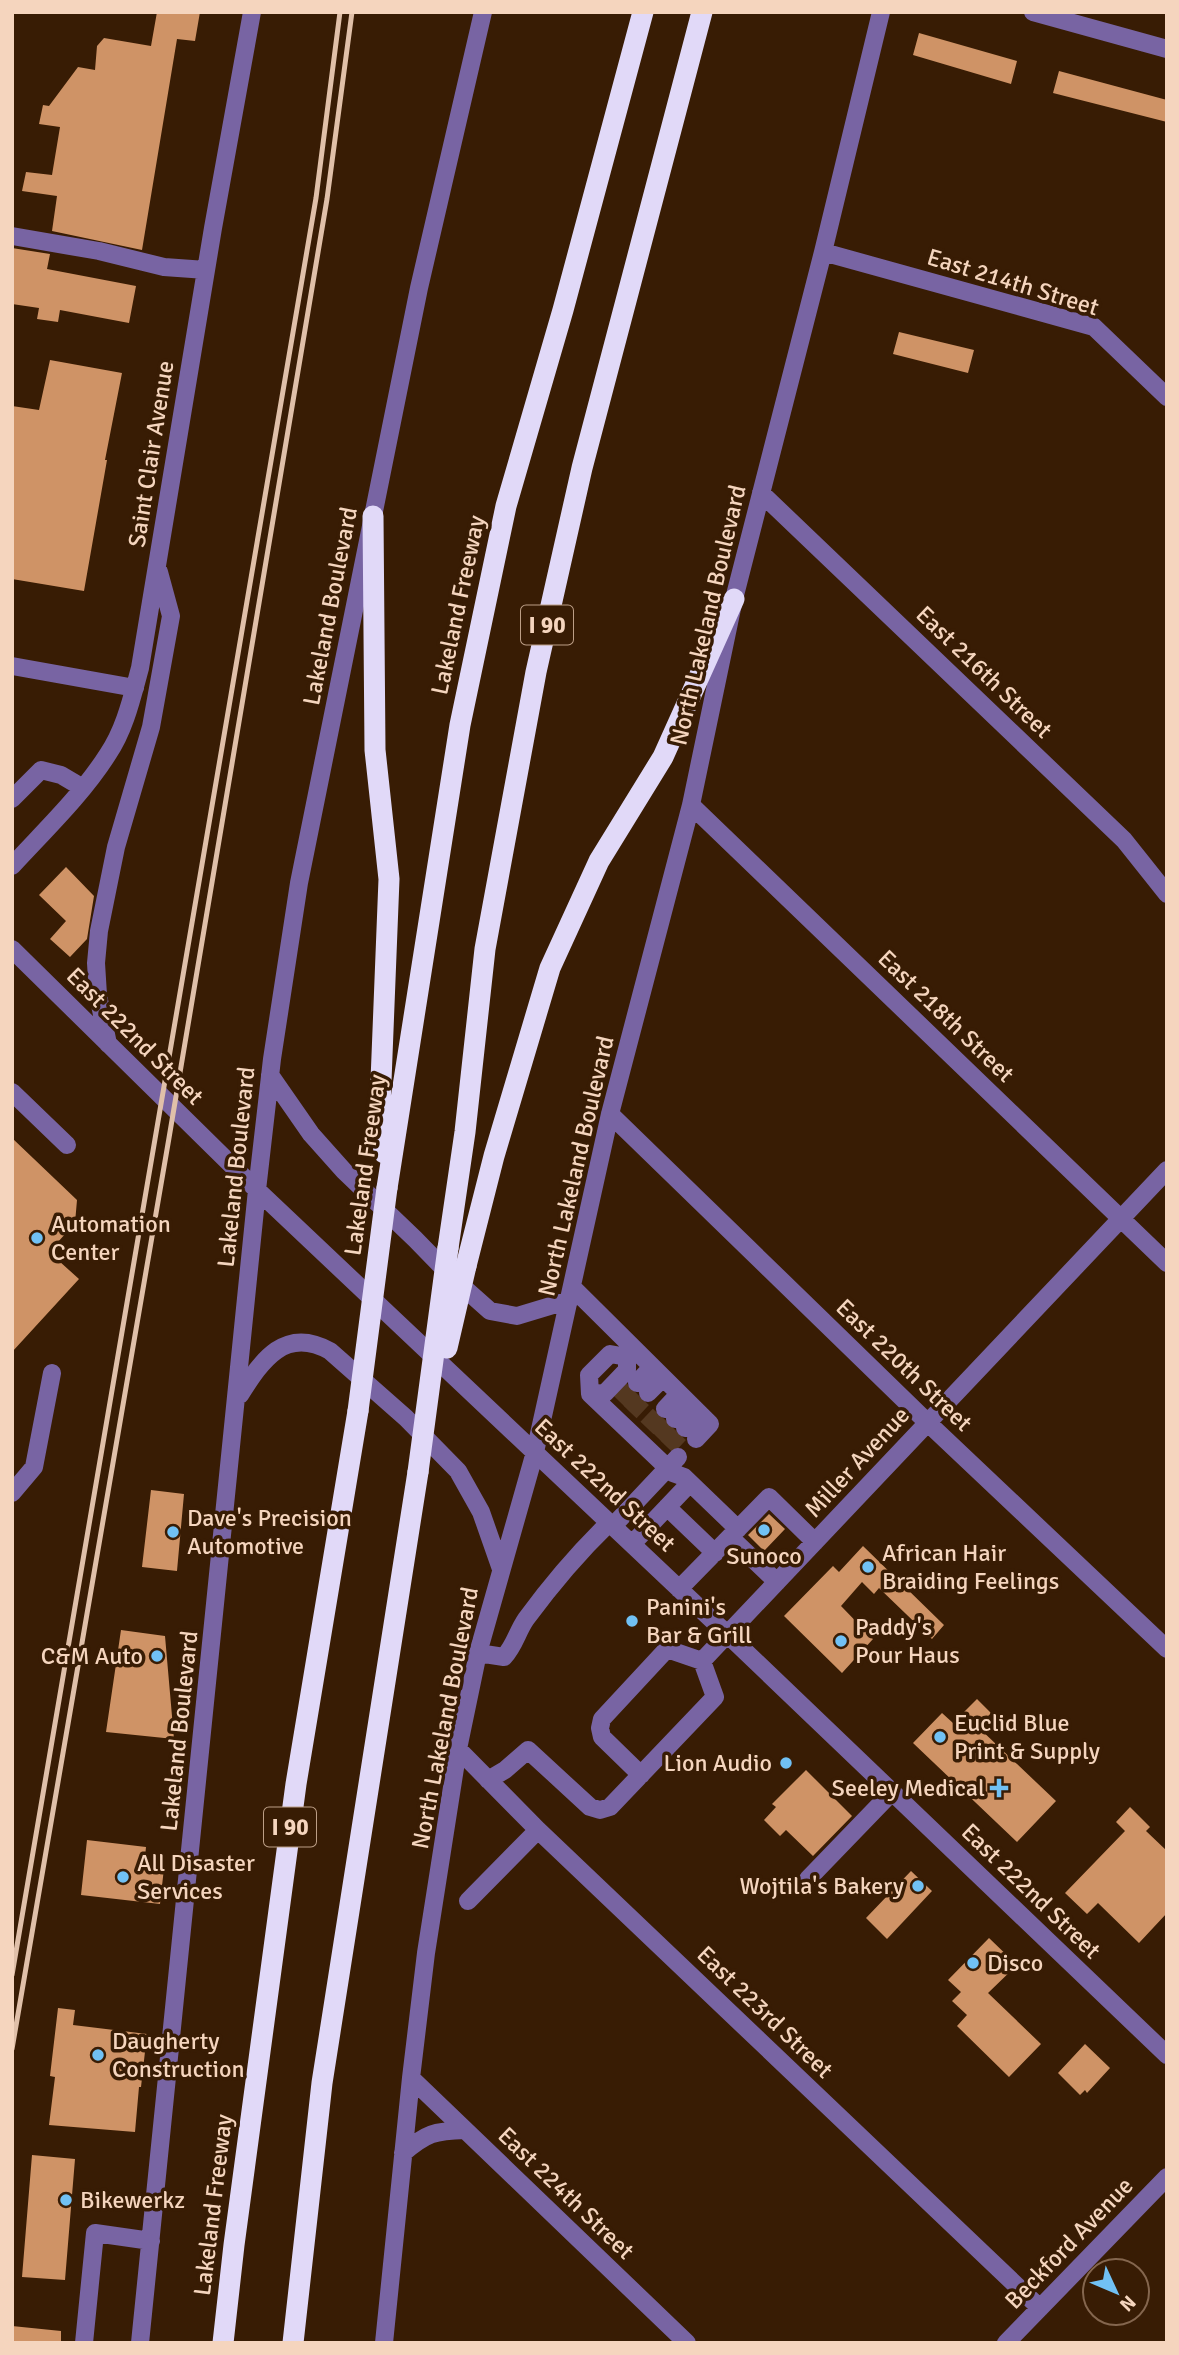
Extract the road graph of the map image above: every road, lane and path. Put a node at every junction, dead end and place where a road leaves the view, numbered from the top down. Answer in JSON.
{"nodes":[{"id":1,"x":252,"y":12,"type":"edge"},
{"id":2,"x":483,"y":12,"type":"edge"},
{"id":3,"x":643,"y":12,"type":"edge"},
{"id":4,"x":702,"y":12,"type":"edge"},
{"id":5,"x":881,"y":12,"type":"edge"},
{"id":6,"x":1033,"y":12,"type":"edge"},
{"id":7,"x":1167,"y":49,"type":"edge"},
{"id":8,"x":12,"y":236,"type":"edge"},
{"id":9,"x":823,"y":251,"type":"junction"},
{"id":10,"x":206,"y":270,"type":"junction"},
{"id":11,"x":1167,"y":397,"type":"edge"},
{"id":12,"x":761,"y":493,"type":"junction"},
{"id":13,"x":373,"y":516,"type":"junction"},
{"id":14,"x":157,"y":567,"type":"junction"},
{"id":15,"x":733,"y":599,"type":"junction"},
{"id":16,"x":12,"y":666,"type":"edge"},
{"id":17,"x":135,"y":688,"type":"junction"},
{"id":18,"x":83,"y":788,"type":"junction"},
{"id":19,"x":12,"y":799,"type":"edge"},
{"id":20,"x":691,"y":805,"type":"junction"},
{"id":21,"x":12,"y":866,"type":"edge"},
{"id":22,"x":1167,"y":894,"type":"edge"},
{"id":23,"x":12,"y":949,"type":"edge"},
{"id":24,"x":108,"y":1044,"type":"junction"},
{"id":25,"x":270,"y":1075,"type":"junction"},
{"id":26,"x":12,"y":1092,"type":"edge"},
{"id":27,"x":610,"y":1114,"type":"junction"},
{"id":28,"x":67,"y":1145,"type":"dead end"},
{"id":29,"x":1167,"y":1170,"type":"edge"},
{"id":30,"x":387,"y":1188,"type":"junction"},
{"id":31,"x":257,"y":1190,"type":"junction"},
{"id":32,"x":1120,"y":1218,"type":"junction"},
{"id":33,"x":1167,"y":1263,"type":"edge"},
{"id":34,"x":572,"y":1294,"type":"junction"},
{"id":35,"x":631,"y":1353,"type":"junction"},
{"id":36,"x":657,"y":1372,"type":"junction"},
{"id":37,"x":52,"y":1373,"type":"dead end"},
{"id":38,"x":643,"y":1388,"type":"tunnel mouth"},
{"id":39,"x":237,"y":1400,"type":"junction"},
{"id":40,"x":689,"y":1404,"type":"junction"},
{"id":41,"x":928,"y":1423,"type":"junction"},
{"id":42,"x":657,"y":1448,"type":"junction"},
{"id":43,"x":535,"y":1452,"type":"junction"},
{"id":44,"x":418,"y":1472,"type":"junction"},
{"id":45,"x":690,"y":1483,"type":"junction"},
{"id":46,"x":12,"y":1493,"type":"edge"},
{"id":47,"x":667,"y":1507,"type":"junction"},
{"id":48,"x":611,"y":1524,"type":"junction"},
{"id":49,"x":734,"y":1533,"type":"junction"},
{"id":50,"x":815,"y":1542,"type":"junction"},
{"id":51,"x":632,"y":1544,"type":"junction"},
{"id":52,"x":715,"y":1553,"type":"junction"},
{"id":53,"x":501,"y":1569,"type":"junction"},
{"id":54,"x":777,"y":1582,"type":"junction"},
{"id":55,"x":679,"y":1589,"type":"junction"},
{"id":56,"x":727,"y":1634,"type":"junction"},
{"id":57,"x":1167,"y":1649,"type":"edge"},
{"id":58,"x":478,"y":1653,"type":"junction"},
{"id":59,"x":702,"y":1661,"type":"junction"},
{"id":60,"x":458,"y":1749,"type":"junction"},
{"id":61,"x":641,"y":1774,"type":"junction"},
{"id":62,"x":488,"y":1780,"type":"junction"},
{"id":63,"x":892,"y":1792,"type":"junction"},
{"id":64,"x":538,"y":1830,"type":"junction"},
{"id":65,"x":808,"y":1878,"type":"dead end"},
{"id":66,"x":468,"y":1902,"type":"dead end"},
{"id":67,"x":1167,"y":2055,"type":"edge"},
{"id":68,"x":411,"y":2078,"type":"junction"},
{"id":69,"x":465,"y":2130,"type":"junction"},
{"id":70,"x":403,"y":2153,"type":"junction"},
{"id":71,"x":1167,"y":2177,"type":"edge"},
{"id":72,"x":151,"y":2241,"type":"junction"},
{"id":73,"x":234,"y":2245,"type":"junction"},
{"id":74,"x":300,"y":2285,"type":"junction"},
{"id":75,"x":1040,"y":2308,"type":"junction"},
{"id":76,"x":84,"y":2343,"type":"edge"},
{"id":77,"x":141,"y":2343,"type":"edge"},
{"id":78,"x":210,"y":2343,"type":"edge"},
{"id":79,"x":223,"y":2343,"type":"edge"},
{"id":80,"x":293,"y":2343,"type":"edge"},
{"id":81,"x":300,"y":2343,"type":"edge"},
{"id":82,"x":384,"y":2343,"type":"edge"},
{"id":83,"x":687,"y":2343,"type":"edge"},
{"id":84,"x":1006,"y":2343,"type":"edge"}],
"edges":[{"from":1,"to":10,"type":"street","name":"Saint Clair Avenue"},
{"from":2,"to":13,"type":"street","name":"Lakeland Boulevard"},
{"from":3,"to":30,"type":"highway","name":"Lakeland Freeway","number":"I 90"},
{"from":4,"to":44,"type":"highway","number":"I 90","bridge":true},
{"from":5,"to":9,"type":"street","name":"North Lakeland Boulevard"},
{"from":6,"to":7,"type":"street"},
{"from":8,"to":10,"type":"street"},
{"from":9,"to":11,"type":"street","name":"East 214th Street"},
{"from":9,"to":12,"type":"street","name":"North Lakeland Boulevard"},
{"from":10,"to":14,"type":"street","name":"Saint Clair Avenue"},
{"from":12,"to":15,"type":"street","name":"North Lakeland Boulevard"},
{"from":12,"to":22,"type":"street","name":"East 216th Street"},
{"from":13,"to":25,"type":"street","name":"Lakeland Boulevard"},
{"from":13,"to":30,"type":"highway"},
{"from":14,"to":17,"type":"street","name":"Saint Clair Avenue"},
{"from":14,"to":24,"type":"street"},
{"from":15,"to":20,"type":"street","name":"North Lakeland Boulevard"},
{"from":15,"to":44,"type":"highway","bridge":true},
{"from":16,"to":17,"type":"street"},
{"from":17,"to":18,"type":"street","name":"Saint Clair Avenue"},
{"from":18,"to":19,"type":"street"},
{"from":18,"to":21,"type":"street","name":"Saint Clair Avenue"},
{"from":20,"to":27,"type":"street","name":"North Lakeland Boulevard"},
{"from":20,"to":32,"type":"street","name":"East 218th Street"},
{"from":23,"to":24,"type":"street","name":"East 222nd Street"},
{"from":24,"to":31,"type":"street","name":"East 222nd Street"},
{"from":25,"to":31,"type":"street","name":"Lakeland Boulevard"},
{"from":25,"to":34,"type":"street"},
{"from":26,"to":28,"type":"street"},
{"from":27,"to":34,"type":"street","name":"North Lakeland Boulevard"},
{"from":27,"to":41,"type":"street","name":"East 220th Street"},
{"from":29,"to":32,"type":"street","name":"Miller Avenue"},
{"from":30,"to":73,"type":"highway","name":"Lakeland Freeway","number":"I 90","bridge":true},
{"from":31,"to":39,"type":"street","name":"Lakeland Boulevard"},
{"from":31,"to":43,"type":"street","name":"East 222nd Street"},
{"from":32,"to":33,"type":"street","name":"East 218th Street"},
{"from":32,"to":41,"type":"street","name":"Miller Avenue"},
{"from":34,"to":35,"type":"street"},
{"from":34,"to":43,"type":"street","name":"North Lakeland Boulevard"},
{"from":35,"to":36,"type":"street"},
{"from":35,"to":42,"type":"street"},
{"from":36,"to":38,"type":"street"},
{"from":36,"to":40,"type":"street"},
{"from":37,"to":46,"type":"street"},
{"from":39,"to":53,"type":"street"},
{"from":39,"to":72,"type":"street","name":"Lakeland Boulevard"},
{"from":40,"to":40,"type":"street"},
{"from":41,"to":50,"type":"street","name":"Miller Avenue"},
{"from":41,"to":57,"type":"street","name":"East 220th Street"},
{"from":42,"to":45,"type":"street"},
{"from":42,"to":48,"type":"street"},
{"from":43,"to":48,"type":"street","name":"East 222nd Street"},
{"from":43,"to":53,"type":"street","name":"North Lakeland Boulevard"},
{"from":44,"to":74,"type":"highway","number":"I 90"},
{"from":45,"to":47,"type":"street"},
{"from":45,"to":49,"type":"street"},
{"from":47,"to":51,"type":"street"},
{"from":47,"to":52,"type":"street"},
{"from":48,"to":51,"type":"street","name":"East 222nd Street"},
{"from":48,"to":58,"type":"street"},
{"from":49,"to":50,"type":"street"},
{"from":49,"to":52,"type":"street"},
{"from":49,"to":54,"type":"street"},
{"from":50,"to":54,"type":"street","name":"Miller Avenue"},
{"from":51,"to":55,"type":"street","name":"East 222nd Street"},
{"from":52,"to":55,"type":"street"},
{"from":53,"to":58,"type":"street","name":"North Lakeland Boulevard"},
{"from":54,"to":56,"type":"street","name":"Miller Avenue"},
{"from":55,"to":56,"type":"street","name":"East 222nd Street"},
{"from":56,"to":59,"type":"street","name":"Miller Avenue"},
{"from":56,"to":63,"type":"street","name":"East 222nd Street"},
{"from":58,"to":60,"type":"street","name":"North Lakeland Boulevard"},
{"from":59,"to":61,"type":"street"},
{"from":59,"to":61,"type":"street"},
{"from":60,"to":62,"type":"street","name":"East 223rd Street"},
{"from":60,"to":68,"type":"street","name":"North Lakeland Boulevard"},
{"from":61,"to":62,"type":"street"},
{"from":62,"to":64,"type":"street","name":"East 223rd Street"},
{"from":63,"to":65,"type":"street"},
{"from":63,"to":67,"type":"street","name":"East 222nd Street"},
{"from":64,"to":66,"type":"street"},
{"from":64,"to":75,"type":"street","name":"East 223rd Street"},
{"from":68,"to":69,"type":"street","name":"East 224th Street"},
{"from":68,"to":70,"type":"street","name":"North Lakeland Boulevard"},
{"from":69,"to":70,"type":"street"},
{"from":69,"to":83,"type":"street","name":"East 224th Street"},
{"from":70,"to":82,"type":"street","name":"North Lakeland Boulevard"},
{"from":71,"to":75,"type":"street","name":"Beckford Avenue"},
{"from":72,"to":76,"type":"street"},
{"from":72,"to":77,"type":"street","name":"Lakeland Boulevard"},
{"from":73,"to":78,"type":"highway"},
{"from":73,"to":79,"type":"highway","name":"Lakeland Freeway","number":"I 90"},
{"from":74,"to":80,"type":"highway","number":"I 90"},
{"from":74,"to":81,"type":"highway"},
{"from":75,"to":84,"type":"street","name":"Beckford Avenue"}]}
